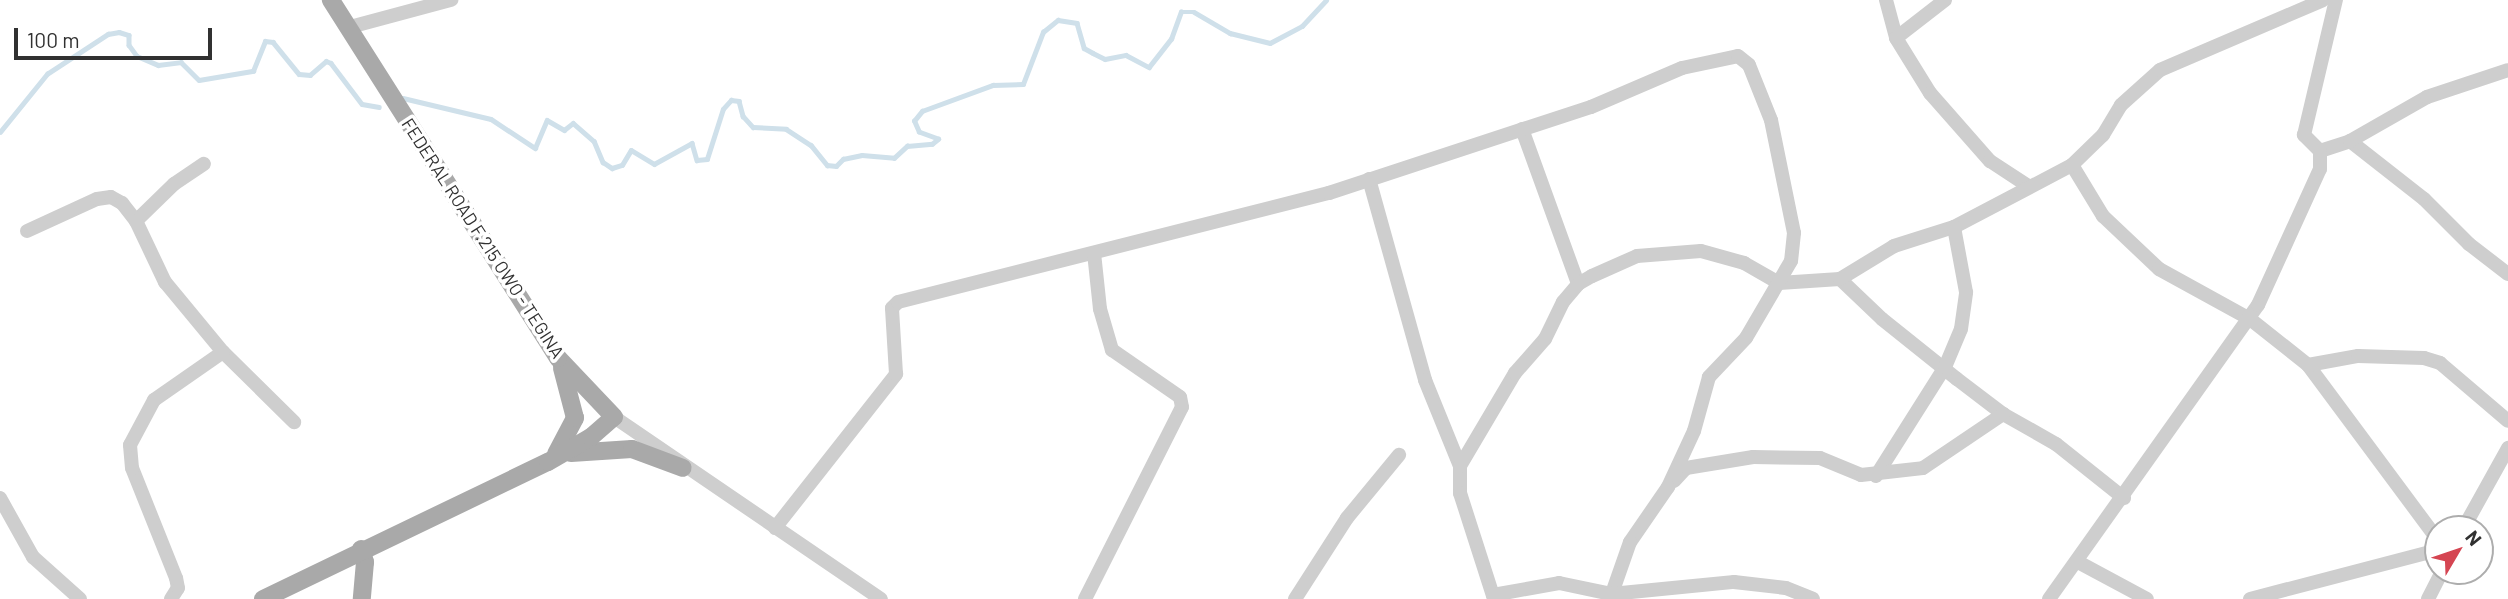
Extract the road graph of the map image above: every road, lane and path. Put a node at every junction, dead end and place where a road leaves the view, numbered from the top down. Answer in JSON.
{"nodes":[{"id":1,"x":331,"y":0,"type":"edge"},
{"id":2,"x":451,"y":0,"type":"edge"},
{"id":3,"x":1886,"y":0,"type":"edge"},
{"id":4,"x":1945,"y":0,"type":"edge"},
{"id":5,"x":2323,"y":0,"type":"edge"},
{"id":6,"x":2336,"y":0,"type":"edge"},
{"id":7,"x":350,"y":27,"type":"junction"},
{"id":8,"x":1896,"y":38,"type":"junction"},
{"id":9,"x":2508,"y":70,"type":"edge"},
{"id":10,"x":1522,"y":129,"type":"junction"},
{"id":11,"x":2350,"y":141,"type":"junction"},
{"id":12,"x":2319,"y":151,"type":"junction"},
{"id":13,"x":204,"y":164,"type":"dead end"},
{"id":14,"x":2071,"y":165,"type":"junction"},
{"id":15,"x":1369,"y":179,"type":"junction"},
{"id":16,"x":2028,"y":187,"type":"junction"},
{"id":17,"x":136,"y":221,"type":"junction"},
{"id":18,"x":1954,"y":228,"type":"junction"},
{"id":19,"x":27,"y":231,"type":"dead end"},
{"id":20,"x":1094,"y":253,"type":"junction"},
{"id":21,"x":2508,"y":274,"type":"edge"},
{"id":22,"x":1840,"y":279,"type":"junction"},
{"id":23,"x":1779,"y":283,"type":"junction"},
{"id":24,"x":1578,"y":284,"type":"junction"},
{"id":25,"x":2250,"y":319,"type":"junction"},
{"id":26,"x":223,"y":352,"type":"junction"},
{"id":27,"x":558,"y":358,"type":"junction"},
{"id":28,"x":2308,"y":365,"type":"junction"},
{"id":29,"x":1945,"y":367,"type":"junction"},
{"id":30,"x":2003,"y":414,"type":"junction"},
{"id":31,"x":614,"y":417,"type":"junction"},
{"id":32,"x":2508,"y":421,"type":"edge"},
{"id":33,"x":294,"y":422,"type":"dead end"},
{"id":34,"x":2508,"y":448,"type":"edge"},
{"id":35,"x":1399,"y":455,"type":"dead end"},
{"id":36,"x":554,"y":458,"type":"junction"},
{"id":37,"x":1460,"y":467,"type":"junction"},
{"id":38,"x":683,"y":468,"type":"junction"},
{"id":39,"x":1876,"y":475,"type":"junction"},
{"id":40,"x":1668,"y":486,"type":"junction"},
{"id":41,"x":0,"y":498,"type":"edge"},
{"id":42,"x":2124,"y":498,"type":"junction"},
{"id":43,"x":2471,"y":515,"type":"edge"},
{"id":44,"x":2424,"y":524,"type":"edge"},
{"id":45,"x":775,"y":528,"type":"junction"},
{"id":46,"x":361,"y":549,"type":"junction"},
{"id":47,"x":2424,"y":554,"type":"edge"},
{"id":48,"x":2078,"y":562,"type":"junction"},
{"id":49,"x":1494,"y":597,"type":"edge"},
{"id":50,"x":1611,"y":597,"type":"edge"},
{"id":51,"x":80,"y":599,"type":"edge"},
{"id":52,"x":172,"y":599,"type":"edge"},
{"id":53,"x":262,"y":599,"type":"edge"},
{"id":54,"x":362,"y":599,"type":"edge"},
{"id":55,"x":881,"y":599,"type":"edge"},
{"id":56,"x":1086,"y":599,"type":"edge"},
{"id":57,"x":1296,"y":599,"type":"edge"},
{"id":58,"x":1813,"y":599,"type":"edge"},
{"id":59,"x":2049,"y":599,"type":"edge"},
{"id":60,"x":2147,"y":599,"type":"edge"},
{"id":61,"x":2250,"y":599,"type":"edge"}],
"edges":[{"from":1,"to":7,"type":"main road","name":"FEDERAL ROAD F.215 OWO - TEGINA"},
{"from":2,"to":7,"type":"street"},
{"from":3,"to":8,"type":"street"},
{"from":4,"to":8,"type":"street"},
{"from":5,"to":14,"type":"street"},
{"from":6,"to":12,"type":"street"},
{"from":7,"to":27,"type":"main road","name":"FEDERAL ROAD F.215 OWO - TEGINA"},
{"from":8,"to":16,"type":"street"},
{"from":9,"to":11,"type":"street"},
{"from":10,"to":15,"type":"street"},
{"from":10,"to":23,"type":"street"},
{"from":10,"to":24,"type":"street"},
{"from":11,"to":12,"type":"street"},
{"from":11,"to":21,"type":"street"},
{"from":12,"to":25,"type":"street"},
{"from":13,"to":17,"type":"street"},
{"from":14,"to":16,"type":"street"},
{"from":14,"to":25,"type":"street"},
{"from":15,"to":20,"type":"street"},
{"from":15,"to":37,"type":"street"},
{"from":16,"to":18,"type":"street"},
{"from":17,"to":19,"type":"street"},
{"from":17,"to":26,"type":"street"},
{"from":18,"to":22,"type":"street"},
{"from":18,"to":29,"type":"street"},
{"from":20,"to":45,"type":"street"},
{"from":20,"to":56,"type":"street"},
{"from":22,"to":23,"type":"street"},
{"from":22,"to":29,"type":"street"},
{"from":23,"to":24,"type":"street"},
{"from":23,"to":40,"type":"street"},
{"from":24,"to":37,"type":"street"},
{"from":25,"to":28,"type":"street"},
{"from":25,"to":42,"type":"street"},
{"from":26,"to":33,"type":"street"},
{"from":26,"to":52,"type":"street"},
{"from":27,"to":31,"type":"main road","name":"FEDERAL ROAD F.215 OWO - TEGINA"},
{"from":27,"to":36,"type":"main road"},
{"from":28,"to":32,"type":"street"},
{"from":28,"to":44,"type":"street"},
{"from":29,"to":30,"type":"street"},
{"from":29,"to":39,"type":"street"},
{"from":30,"to":39,"type":"street"},
{"from":30,"to":42,"type":"street"},
{"from":31,"to":36,"type":"main road"},
{"from":31,"to":38,"type":"street"},
{"from":34,"to":43,"type":"street"},
{"from":35,"to":57,"type":"street"},
{"from":36,"to":38,"type":"main road"},
{"from":36,"to":46,"type":"main road"},
{"from":37,"to":49,"type":"street"},
{"from":38,"to":45,"type":"street"},
{"from":39,"to":40,"type":"street"},
{"from":40,"to":50,"type":"street"},
{"from":41,"to":51,"type":"street"},
{"from":42,"to":48,"type":"street"},
{"from":45,"to":55,"type":"street"},
{"from":46,"to":53,"type":"main road"},
{"from":46,"to":54,"type":"main road"},
{"from":47,"to":61,"type":"street"},
{"from":48,"to":59,"type":"street"},
{"from":48,"to":60,"type":"street"},
{"from":49,"to":50,"type":"street"},
{"from":50,"to":58,"type":"street"}]}
